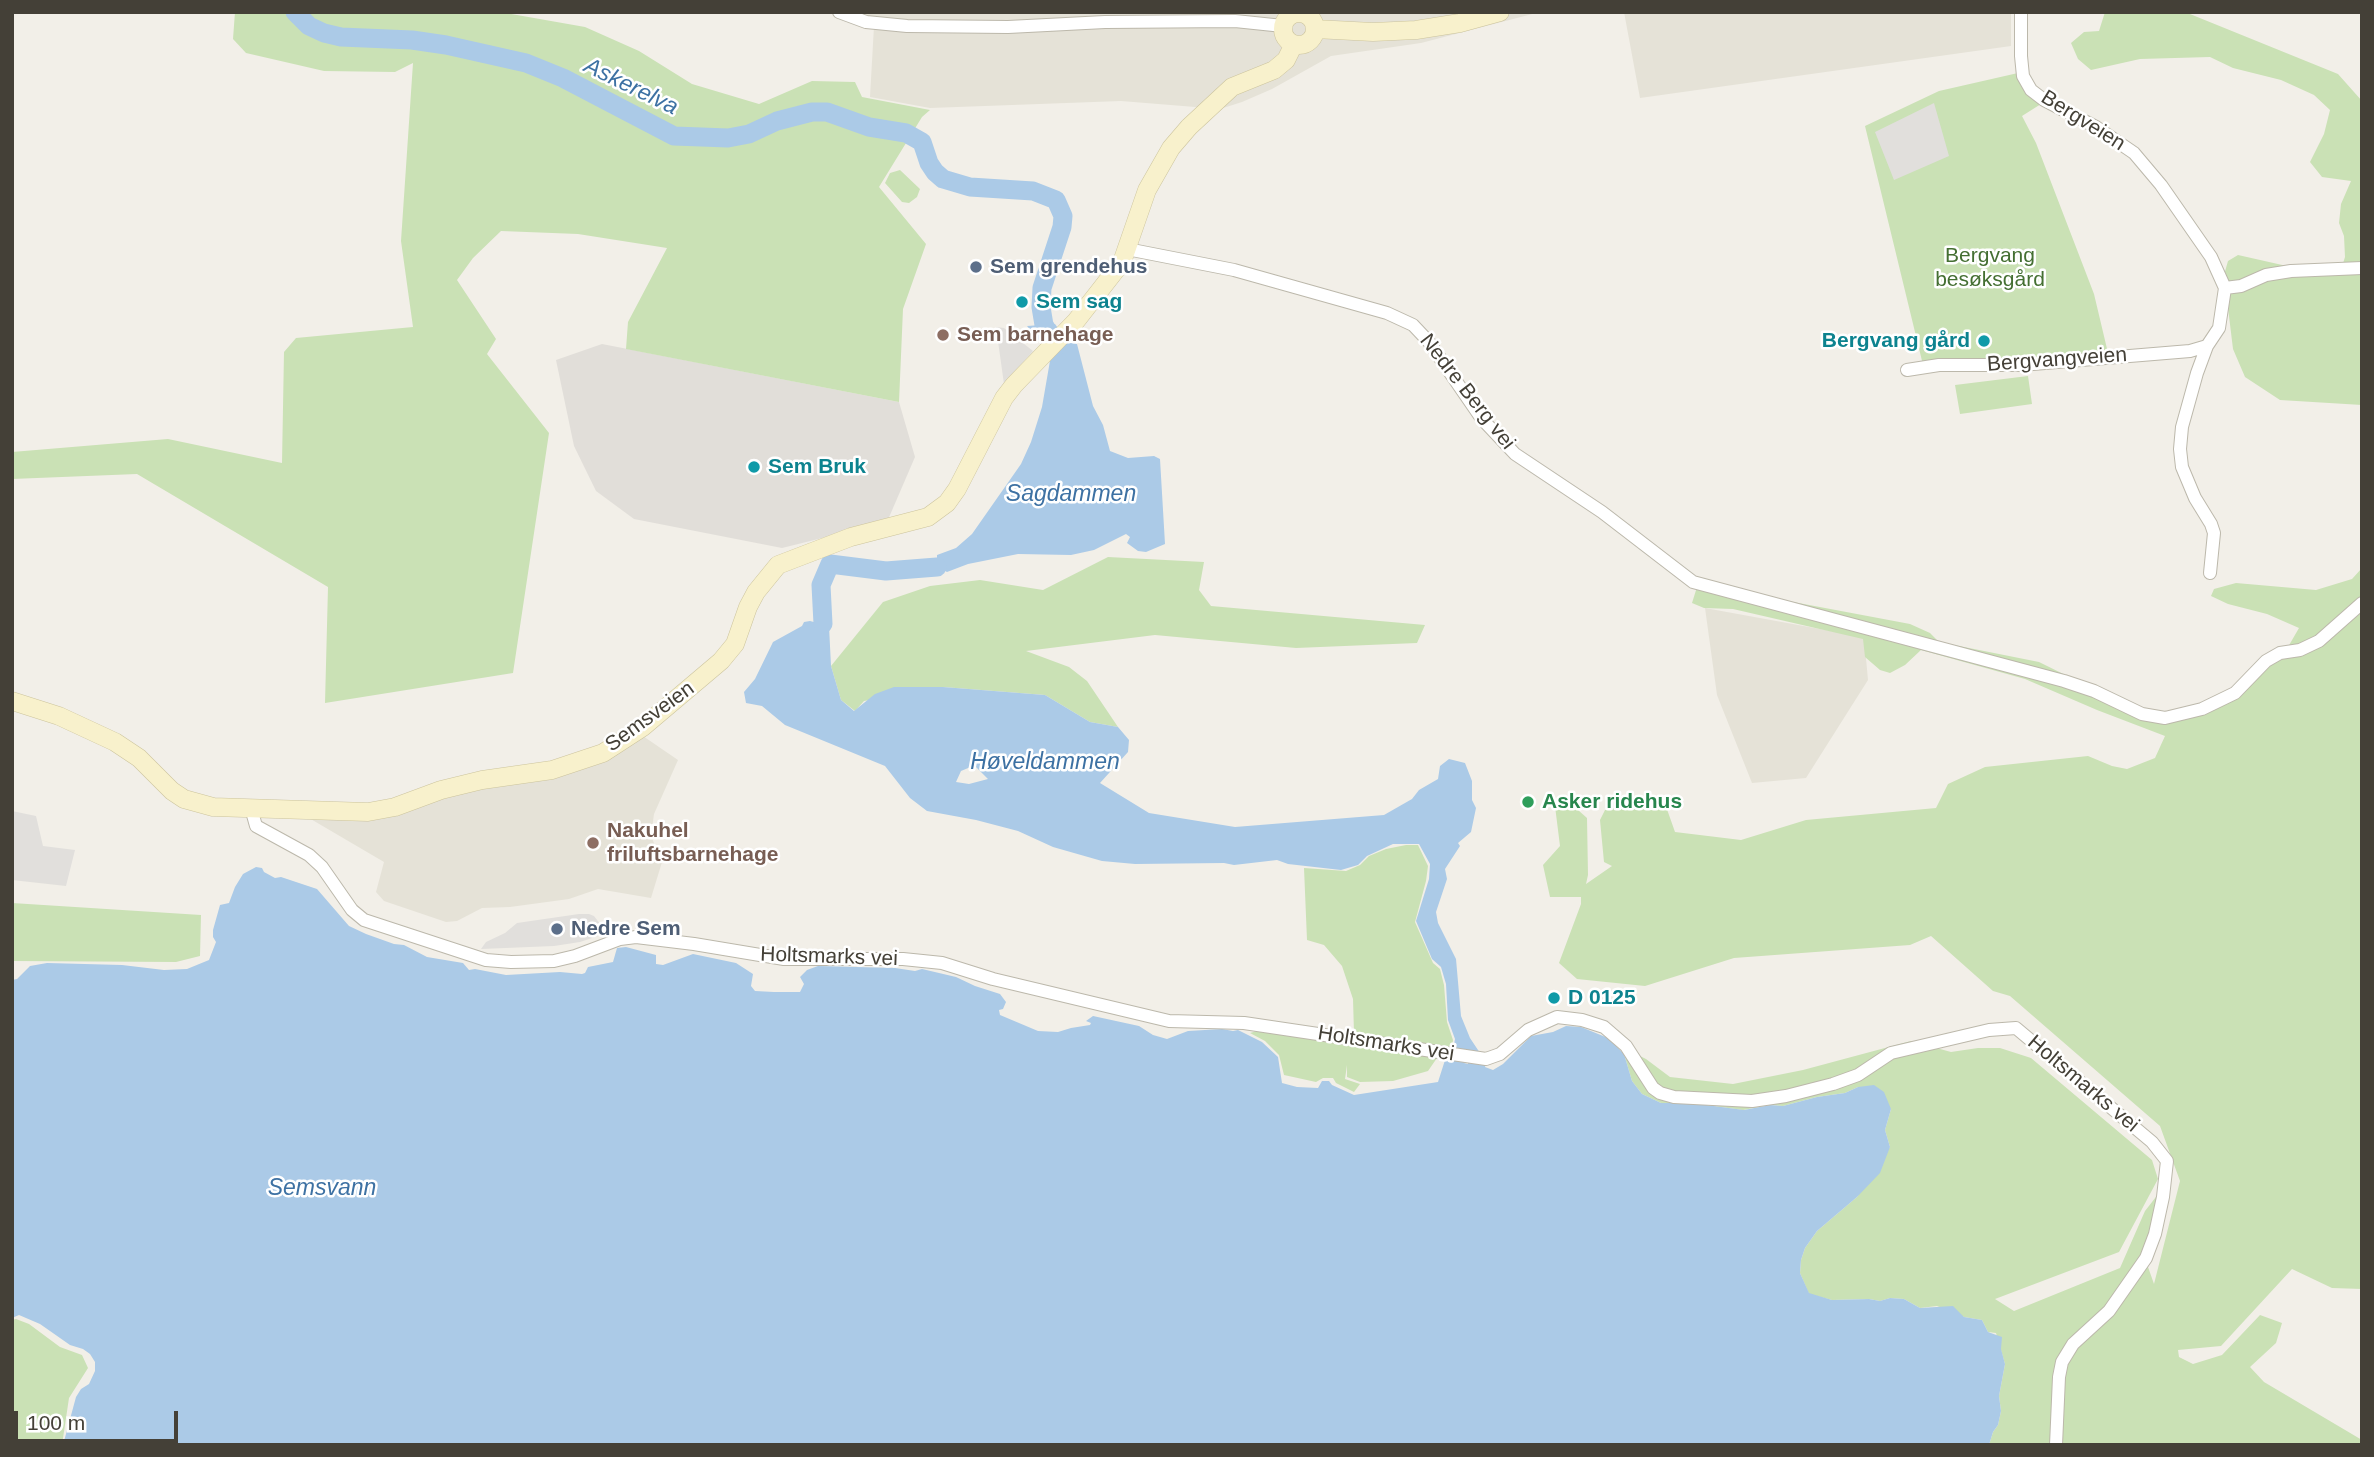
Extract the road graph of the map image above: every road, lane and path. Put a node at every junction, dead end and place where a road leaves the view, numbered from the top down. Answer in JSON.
{"nodes":[{"id":1,"x":839,"y":12,"type":"edge"},
{"id":2,"x":1500,"y":12,"type":"edge"},
{"id":3,"x":2021,"y":12,"type":"edge"},
{"id":4,"x":1298,"y":13,"type":"edge"},
{"id":5,"x":1283,"y":26,"type":"junction"},
{"id":6,"x":1315,"y":29,"type":"junction"},
{"id":7,"x":1294,"y":44,"type":"junction"},
{"id":8,"x":1127,"y":249,"type":"junction"},
{"id":9,"x":2362,"y":268,"type":"edge"},
{"id":10,"x":2225,"y":288,"type":"junction"},
{"id":11,"x":2207,"y":346,"type":"junction"},
{"id":12,"x":1907,"y":370,"type":"dead end"},
{"id":13,"x":2210,"y":573,"type":"dead end"},
{"id":14,"x":2362,"y":603,"type":"edge"},
{"id":15,"x":12,"y":701,"type":"edge"},
{"id":16,"x":251,"y":808,"type":"junction"},
{"id":17,"x":2056,"y":1445,"type":"edge"}],
"edges":[{"from":1,"to":5,"type":"street"},
{"from":2,"to":6,"type":"main road"},
{"from":3,"to":10,"type":"street","name":"Bergveien"},
{"from":4,"to":5,"type":"main road"},
{"from":4,"to":6,"type":"main road"},
{"from":5,"to":7,"type":"main road"},
{"from":6,"to":7,"type":"main road"},
{"from":7,"to":8,"type":"main road"},
{"from":8,"to":14,"type":"street","name":"Nedre Berg vei"},
{"from":8,"to":16,"type":"main road","name":"Semsveien"},
{"from":9,"to":10,"type":"street"},
{"from":10,"to":11,"type":"street"},
{"from":11,"to":12,"type":"street","name":"Bergvangveien"},
{"from":11,"to":13,"type":"street"},
{"from":15,"to":16,"type":"main road","name":"Semsveien"},
{"from":16,"to":17,"type":"street","name":"Holtsmarks vei"}]}
